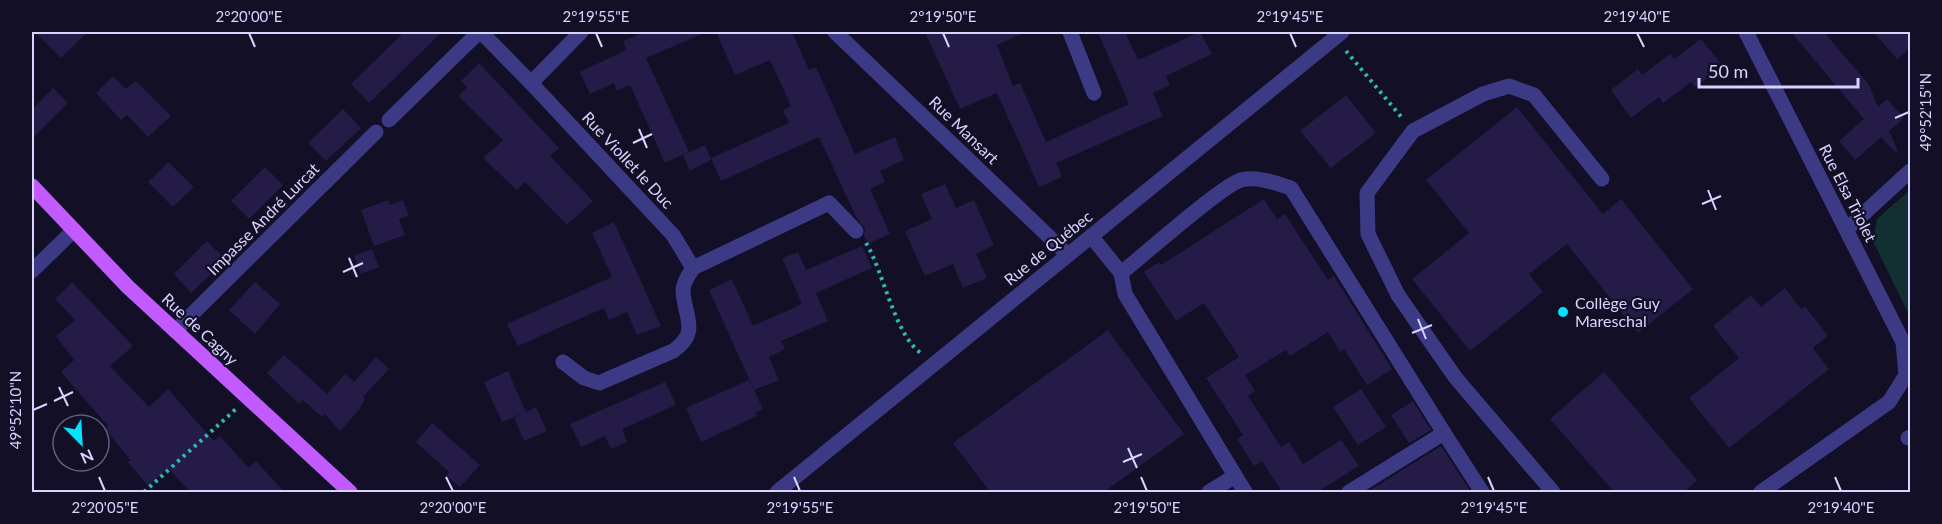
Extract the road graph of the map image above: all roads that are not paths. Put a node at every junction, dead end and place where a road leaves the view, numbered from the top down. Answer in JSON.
{"nodes":[{"id":1,"x":480,"y":32,"type":"edge"},
{"id":2,"x":581,"y":32,"type":"edge"},
{"id":3,"x":835,"y":32,"type":"edge"},
{"id":4,"x":1070,"y":32,"type":"edge"},
{"id":5,"x":1746,"y":32,"type":"edge"},
{"id":6,"x":1338,"y":34,"type":"edge"},
{"id":7,"x":531,"y":83,"type":"junction"},
{"id":8,"x":1094,"y":93,"type":"dead end"},
{"id":9,"x":389,"y":120,"type":"dead end"},
{"id":10,"x":376,"y":132,"type":"dead end"},
{"id":11,"x":1911,"y":171,"type":"edge"},
{"id":12,"x":1602,"y":179,"type":"dead end"},
{"id":13,"x":32,"y":186,"type":"edge"},
{"id":14,"x":1847,"y":229,"type":"junction"},
{"id":15,"x":74,"y":230,"type":"junction"},
{"id":16,"x":856,"y":231,"type":"road end"},
{"id":17,"x":1091,"y":236,"type":"junction"},
{"id":18,"x":1068,"y":255,"type":"junction"},
{"id":19,"x":693,"y":268,"type":"junction"},
{"id":20,"x":32,"y":271,"type":"edge"},
{"id":21,"x":1121,"y":273,"type":"junction"},
{"id":22,"x":175,"y":331,"type":"junction"},
{"id":23,"x":563,"y":362,"type":"dead end"},
{"id":24,"x":1908,"y":376,"type":"edge"},
{"id":25,"x":1443,"y":433,"type":"junction"},
{"id":26,"x":1235,"y":476,"type":"junction"},
{"id":27,"x":350,"y":492,"type":"edge"},
{"id":28,"x":777,"y":492,"type":"edge"},
{"id":29,"x":1209,"y":492,"type":"edge"},
{"id":30,"x":1245,"y":492,"type":"edge"},
{"id":31,"x":1349,"y":492,"type":"edge"},
{"id":32,"x":1482,"y":492,"type":"edge"},
{"id":33,"x":1553,"y":492,"type":"edge"},
{"id":34,"x":1761,"y":492,"type":"edge"}],
"edges":[{"from":1,"to":7,"type":"street","name":"Rue Viollet le Duc"},
{"from":1,"to":9,"type":"street"},
{"from":2,"to":7,"type":"street"},
{"from":3,"to":18,"type":"street","name":"Rue Mansart"},
{"from":4,"to":8,"type":"street"},
{"from":5,"to":14,"type":"street","name":"Rue Elsa Triolet"},
{"from":6,"to":17,"type":"street","name":"Rue de Québec"},
{"from":7,"to":19,"type":"street","name":"Rue Viollet le Duc"},
{"from":10,"to":22,"type":"street","name":"Impasse André Lurcat"},
{"from":11,"to":14,"type":"street"},
{"from":12,"to":33,"type":"street"},
{"from":13,"to":15,"type":"main road","name":"Rue de Cagny"},
{"from":14,"to":24,"type":"street","name":"Rue Elsa Triolet"},
{"from":15,"to":20,"type":"street"},
{"from":15,"to":22,"type":"main road","name":"Rue de Cagny"},
{"from":16,"to":19,"type":"street"},
{"from":17,"to":18,"type":"street","name":"Rue de Québec"},
{"from":17,"to":21,"type":"street"},
{"from":18,"to":28,"type":"street","name":"Rue de Québec"},
{"from":19,"to":23,"type":"street"},
{"from":21,"to":25,"type":"street"},
{"from":21,"to":26,"type":"street"},
{"from":22,"to":27,"type":"main road","name":"Rue de Cagny"},
{"from":24,"to":34,"type":"street","name":"Rue Elsa Triolet"},
{"from":25,"to":31,"type":"street"},
{"from":25,"to":32,"type":"street"},
{"from":26,"to":29,"type":"street"},
{"from":26,"to":30,"type":"street"}]}
